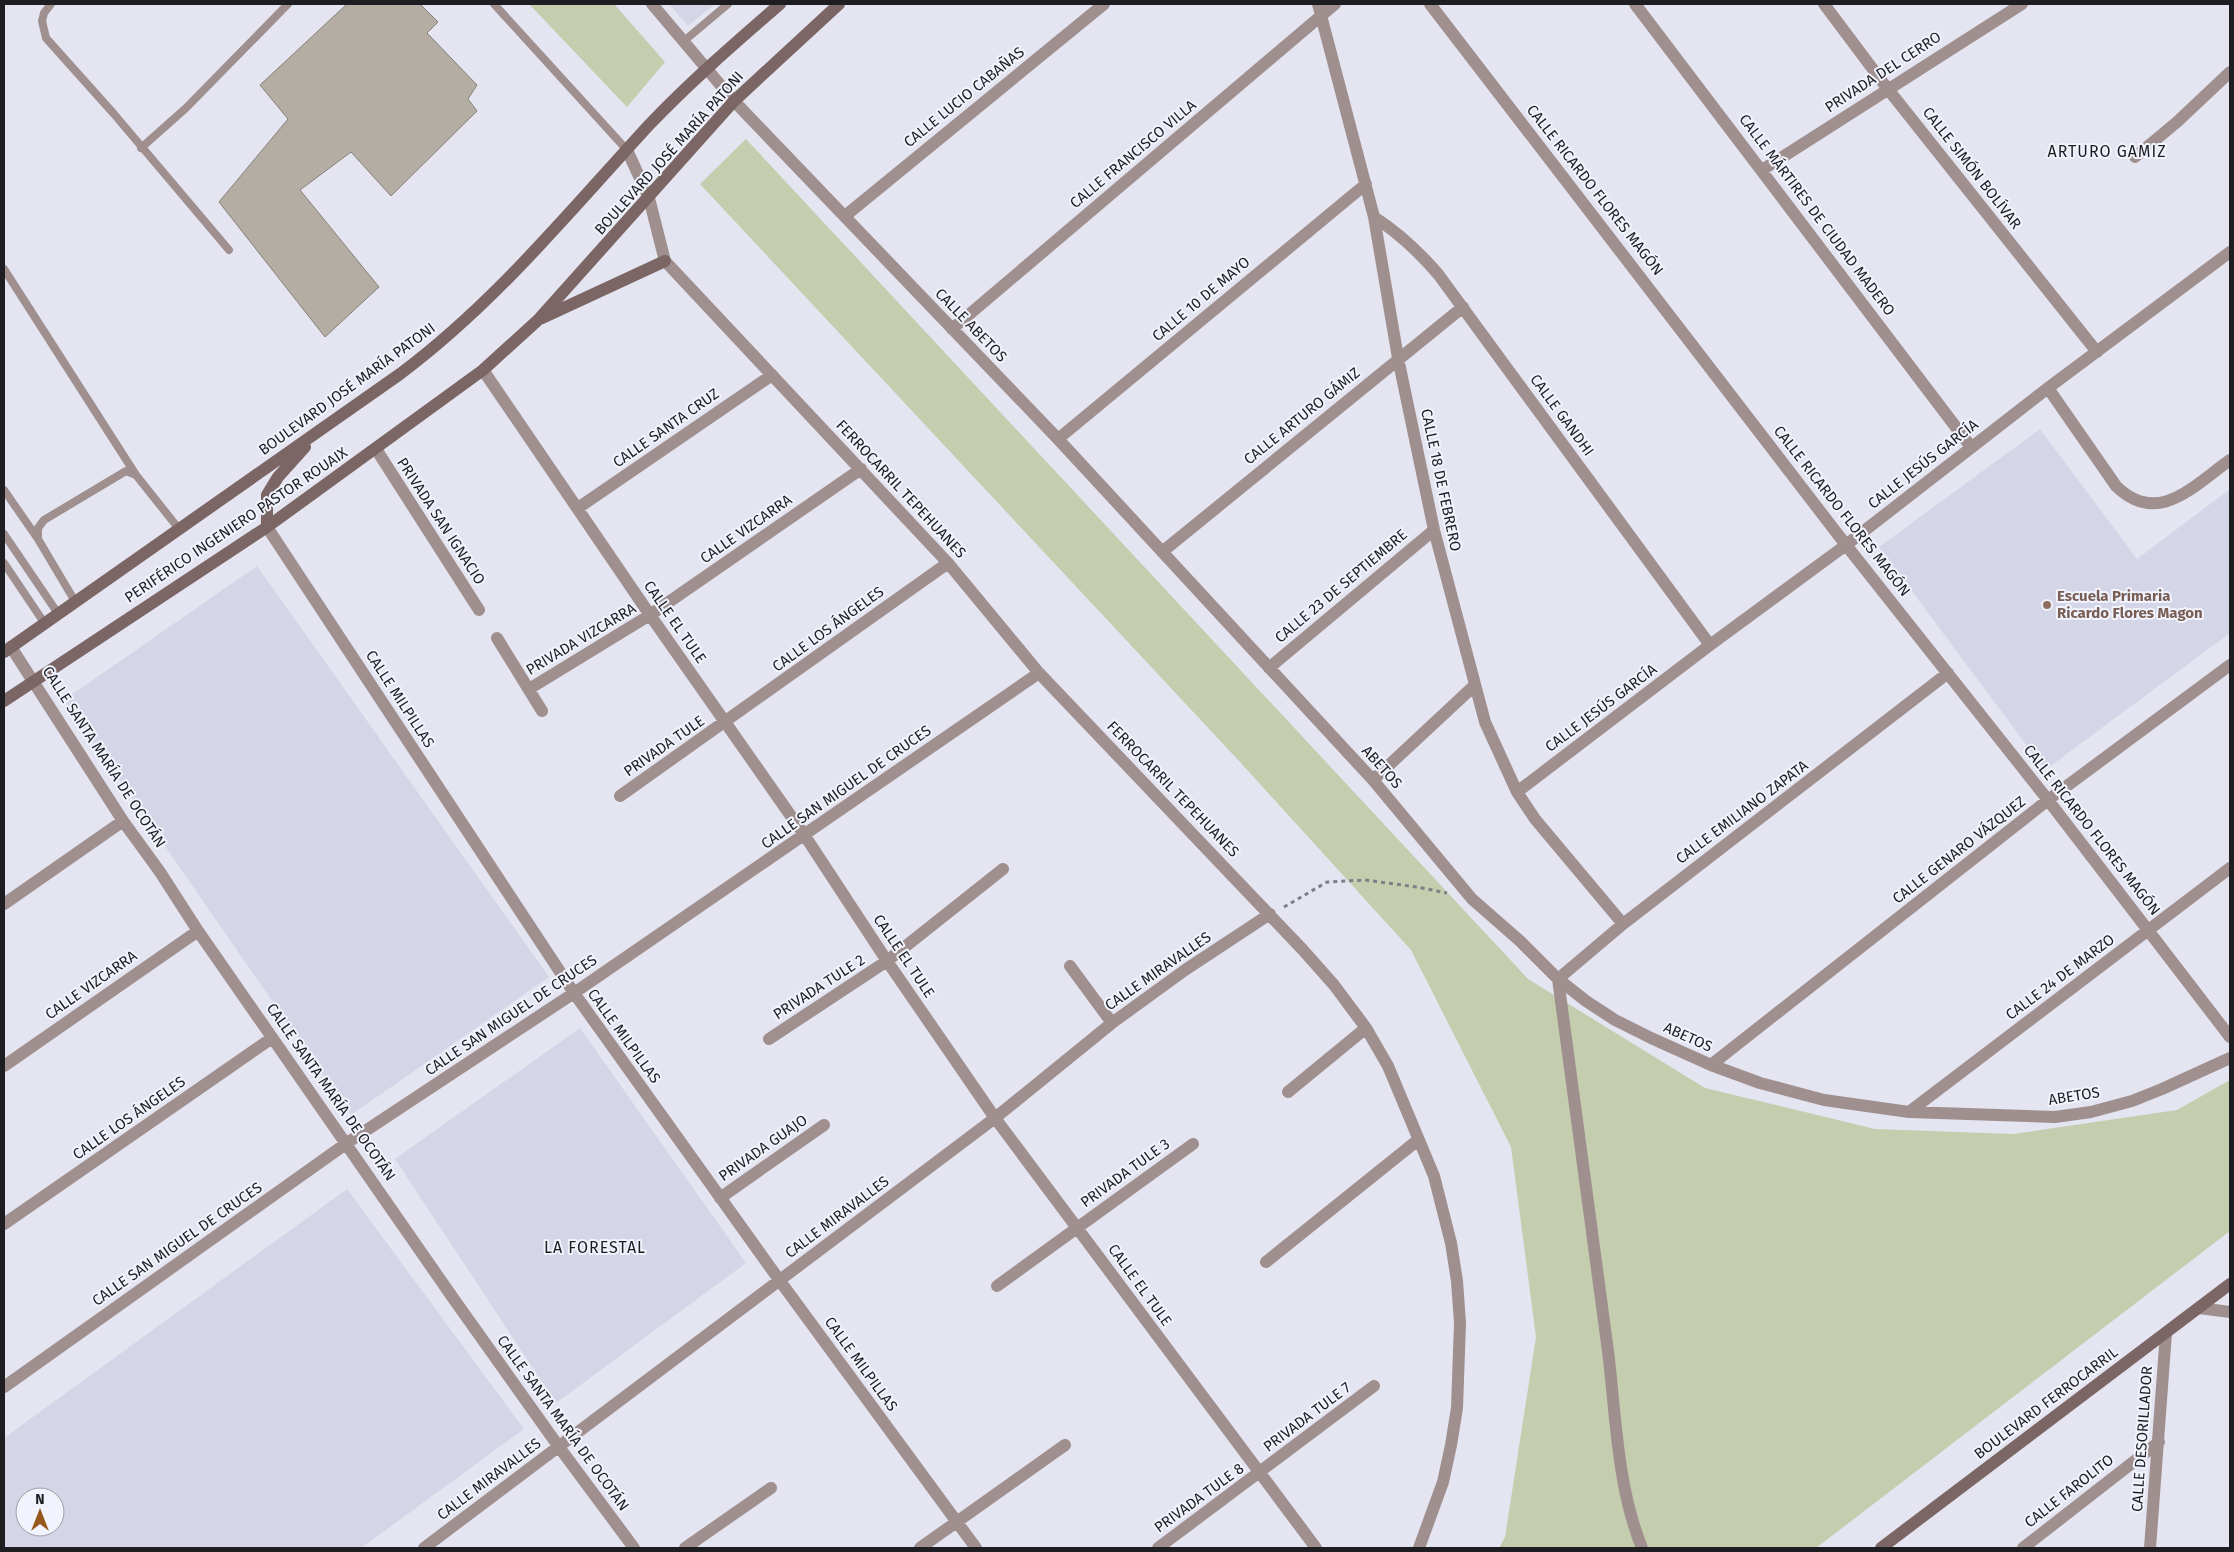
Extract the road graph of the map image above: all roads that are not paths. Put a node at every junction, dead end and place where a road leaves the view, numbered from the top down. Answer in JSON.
{"nodes":[{"id":1,"x":51,"y":4,"type":"edge"},
{"id":2,"x":288,"y":4,"type":"edge"},
{"id":3,"x":494,"y":4,"type":"edge"},
{"id":4,"x":652,"y":4,"type":"edge"},
{"id":5,"x":728,"y":4,"type":"edge"},
{"id":6,"x":780,"y":4,"type":"edge"},
{"id":7,"x":839,"y":4,"type":"edge"},
{"id":8,"x":1104,"y":4,"type":"edge"},
{"id":9,"x":1334,"y":4,"type":"edge"},
{"id":10,"x":1430,"y":4,"type":"edge"},
{"id":11,"x":1635,"y":4,"type":"edge"},
{"id":12,"x":1824,"y":4,"type":"edge"},
{"id":13,"x":2022,"y":4,"type":"edge"},
{"id":14,"x":1319,"y":10,"type":"edge"},
{"id":15,"x":684,"y":41,"type":"junction"},
{"id":16,"x":706,"y":69,"type":"junction"},
{"id":17,"x":2230,"y":72,"type":"edge"},
{"id":18,"x":1887,"y":88,"type":"junction"},
{"id":19,"x":734,"y":101,"type":"junction"},
{"id":20,"x":141,"y":148,"type":"junction"},
{"id":21,"x":627,"y":150,"type":"junction"},
{"id":22,"x":2135,"y":157,"type":"dead end"},
{"id":23,"x":1762,"y":170,"type":"junction"},
{"id":24,"x":1366,"y":184,"type":"junction"},
{"id":25,"x":649,"y":198,"type":"junction"},
{"id":26,"x":845,"y":216,"type":"junction"},
{"id":27,"x":1374,"y":217,"type":"junction"},
{"id":28,"x":229,"y":250,"type":"dead end"},
{"id":29,"x":2230,"y":252,"type":"edge"},
{"id":30,"x":665,"y":262,"type":"junction"},
{"id":31,"x":4,"y":269,"type":"edge"},
{"id":32,"x":1463,"y":307,"type":"junction"},
{"id":33,"x":538,"y":320,"type":"junction"},
{"id":34,"x":952,"y":329,"type":"junction"},
{"id":35,"x":2097,"y":352,"type":"junction"},
{"id":36,"x":1398,"y":358,"type":"junction"},
{"id":37,"x":483,"y":370,"type":"junction"},
{"id":38,"x":772,"y":374,"type":"junction"},
{"id":39,"x":2048,"y":388,"type":"junction"},
{"id":40,"x":322,"y":429,"type":"junction"},
{"id":41,"x":1058,"y":439,"type":"junction"},
{"id":42,"x":1971,"y":447,"type":"junction"},
{"id":43,"x":376,"y":449,"type":"junction"},
{"id":44,"x":2230,"y":460,"type":"edge"},
{"id":45,"x":861,"y":469,"type":"junction"},
{"id":46,"x":136,"y":475,"type":"junction"},
{"id":47,"x":4,"y":490,"type":"edge"},
{"id":48,"x":578,"y":508,"type":"junction"},
{"id":49,"x":267,"y":527,"type":"junction"},
{"id":50,"x":179,"y":529,"type":"junction"},
{"id":51,"x":1434,"y":530,"type":"junction"},
{"id":52,"x":4,"y":534,"type":"edge"},
{"id":53,"x":38,"y":539,"type":"junction"},
{"id":54,"x":1846,"y":545,"type":"junction"},
{"id":55,"x":1162,"y":552,"type":"junction"},
{"id":56,"x":948,"y":563,"type":"junction"},
{"id":57,"x":4,"y":564,"type":"edge"},
{"id":58,"x":76,"y":603,"type":"junction"},
{"id":59,"x":479,"y":610,"type":"dead end"},
{"id":60,"x":59,"y":615,"type":"junction"},
{"id":61,"x":650,"y":616,"type":"junction"},
{"id":62,"x":45,"y":624,"type":"junction"},
{"id":63,"x":497,"y":638,"type":"dead end"},
{"id":64,"x":1710,"y":645,"type":"junction"},
{"id":65,"x":7,"y":649,"type":"edge"},
{"id":66,"x":2230,"y":665,"type":"edge"},
{"id":67,"x":1269,"y":668,"type":"junction"},
{"id":68,"x":1948,"y":672,"type":"junction"},
{"id":69,"x":1039,"y":673,"type":"junction"},
{"id":70,"x":34,"y":680,"type":"junction"},
{"id":71,"x":1475,"y":685,"type":"junction"},
{"id":72,"x":529,"y":689,"type":"junction"},
{"id":73,"x":4,"y":701,"type":"edge"},
{"id":74,"x":542,"y":711,"type":"dead end"},
{"id":75,"x":726,"y":723,"type":"junction"},
{"id":76,"x":1373,"y":780,"type":"junction"},
{"id":77,"x":1517,"y":792,"type":"junction"},
{"id":78,"x":620,"y":796,"type":"dead end"},
{"id":79,"x":2048,"y":800,"type":"junction"},
{"id":80,"x":123,"y":820,"type":"junction"},
{"id":81,"x":805,"y":836,"type":"junction"},
{"id":82,"x":2230,"y":868,"type":"edge"},
{"id":83,"x":1003,"y":869,"type":"dead end"},
{"id":84,"x":4,"y":904,"type":"edge"},
{"id":85,"x":1270,"y":914,"type":"junction"},
{"id":86,"x":1622,"y":924,"type":"junction"},
{"id":87,"x":2149,"y":930,"type":"junction"},
{"id":88,"x":198,"y":931,"type":"junction"},
{"id":89,"x":887,"y":961,"type":"junction"},
{"id":90,"x":1070,"y":966,"type":"dead end"},
{"id":91,"x":1558,"y":979,"type":"junction"},
{"id":92,"x":574,"y":993,"type":"junction"},
{"id":93,"x":1112,"y":1023,"type":"junction"},
{"id":94,"x":1366,"y":1028,"type":"junction"},
{"id":95,"x":2230,"y":1037,"type":"edge"},
{"id":96,"x":272,"y":1038,"type":"junction"},
{"id":97,"x":769,"y":1039,"type":"dead end"},
{"id":98,"x":2230,"y":1058,"type":"edge"},
{"id":99,"x":1711,"y":1065,"type":"junction"},
{"id":100,"x":4,"y":1066,"type":"edge"},
{"id":101,"x":1288,"y":1092,"type":"dead end"},
{"id":102,"x":1909,"y":1112,"type":"junction"},
{"id":103,"x":995,"y":1118,"type":"junction"},
{"id":104,"x":824,"y":1125,"type":"dead end"},
{"id":105,"x":1418,"y":1140,"type":"junction"},
{"id":106,"x":347,"y":1143,"type":"junction"},
{"id":107,"x":1193,"y":1144,"type":"dead end"},
{"id":108,"x":720,"y":1198,"type":"junction"},
{"id":109,"x":4,"y":1224,"type":"edge"},
{"id":110,"x":1077,"y":1228,"type":"junction"},
{"id":111,"x":1266,"y":1262,"type":"dead end"},
{"id":112,"x":780,"y":1281,"type":"junction"},
{"id":113,"x":2230,"y":1284,"type":"edge"},
{"id":114,"x":997,"y":1286,"type":"dead end"},
{"id":115,"x":2199,"y":1308,"type":"junction"},
{"id":116,"x":2230,"y":1312,"type":"edge"},
{"id":117,"x":2166,"y":1333,"type":"junction"},
{"id":118,"x":1374,"y":1386,"type":"dead end"},
{"id":119,"x":4,"y":1387,"type":"edge"},
{"id":120,"x":2159,"y":1442,"type":"junction"},
{"id":121,"x":1065,"y":1445,"type":"dead end"},
{"id":122,"x":559,"y":1447,"type":"junction"},
{"id":123,"x":1259,"y":1474,"type":"junction"},
{"id":124,"x":771,"y":1488,"type":"dead end"},
{"id":125,"x":956,"y":1522,"type":"junction"},
{"id":126,"x":424,"y":1548,"type":"edge"},
{"id":127,"x":634,"y":1548,"type":"edge"},
{"id":128,"x":684,"y":1548,"type":"edge"},
{"id":129,"x":920,"y":1548,"type":"edge"},
{"id":130,"x":976,"y":1548,"type":"edge"},
{"id":131,"x":1158,"y":1548,"type":"edge"},
{"id":132,"x":1316,"y":1548,"type":"edge"},
{"id":133,"x":1419,"y":1548,"type":"edge"},
{"id":134,"x":1642,"y":1548,"type":"edge"},
{"id":135,"x":1880,"y":1548,"type":"edge"},
{"id":136,"x":2025,"y":1548,"type":"edge"},
{"id":137,"x":2150,"y":1548,"type":"edge"}],
"edges":[{"from":1,"to":20,"type":"lane"},
{"from":2,"to":20,"type":"lane"},
{"from":3,"to":21,"type":"lane"},
{"from":4,"to":15,"type":"street","name":"CALLE ABETOS"},
{"from":5,"to":15,"type":"lane"},
{"from":6,"to":16,"type":"main road","name":"BOULEVARD JOSÉ MARÍA PATONI"},
{"from":7,"to":19,"type":"main road","name":"BOULEVARD JOSÉ MARÍA PATONI"},
{"from":8,"to":26,"type":"street","name":"CALLE LUCIO CABAÑAS"},
{"from":9,"to":14,"type":"street","name":"CALLE FRANCISCO VILLA"},
{"from":10,"to":54,"type":"street","name":"CALLE RICARDO FLORES MAGÓN"},
{"from":11,"to":23,"type":"street","name":"CALLE MÁRTIRES DE CIUDAD MADERO"},
{"from":12,"to":18,"type":"street","name":"CALLE SIMÓN BOLÍVAR"},
{"from":13,"to":18,"type":"street","name":"PRIVADA DEL CERRO"},
{"from":14,"to":24,"type":"street","name":"CALLE 18 DE FEBRERO"},
{"from":14,"to":34,"type":"street","name":"CALLE FRANCISCO VILLA"},
{"from":15,"to":16,"type":"street","name":"CALLE ABETOS"},
{"from":16,"to":19,"type":"street","name":"CALLE ABETOS"},
{"from":16,"to":21,"type":"main road","name":"BOULEVARD JOSÉ MARÍA PATONI"},
{"from":17,"to":22,"type":"street"},
{"from":18,"to":23,"type":"street","name":"PRIVADA DEL CERRO"},
{"from":18,"to":35,"type":"street","name":"CALLE SIMÓN BOLÍVAR"},
{"from":19,"to":25,"type":"main road","name":"BOULEVARD JOSÉ MARÍA PATONI"},
{"from":19,"to":26,"type":"street","name":"CALLE ABETOS"},
{"from":20,"to":28,"type":"lane"},
{"from":21,"to":25,"type":"street","name":"FERROCARRIL TEPEHUANES"},
{"from":21,"to":40,"type":"main road","name":"BOULEVARD JOSÉ MARÍA PATONI"},
{"from":23,"to":42,"type":"street","name":"CALLE MÁRTIRES DE CIUDAD MADERO"},
{"from":24,"to":27,"type":"street","name":"CALLE 18 DE FEBRERO"},
{"from":24,"to":41,"type":"street","name":"CALLE 10 DE MAYO"},
{"from":25,"to":30,"type":"street","name":"FERROCARRIL TEPEHUANES"},
{"from":25,"to":33,"type":"main road","name":"BOULEVARD JOSÉ MARÍA PATONI"},
{"from":26,"to":34,"type":"street","name":"CALLE ABETOS"},
{"from":27,"to":32,"type":"street","name":"CALLE GANDHI"},
{"from":27,"to":36,"type":"street","name":"CALLE 18 DE FEBRERO"},
{"from":29,"to":35,"type":"street","name":"CALLE JESÚS GARCÍA"},
{"from":30,"to":33,"type":"main road"},
{"from":30,"to":38,"type":"street","name":"FERROCARRIL TEPEHUANES"},
{"from":31,"to":46,"type":"lane"},
{"from":32,"to":36,"type":"street","name":"CALLE ARTURO GÁMIZ"},
{"from":32,"to":64,"type":"street","name":"CALLE GANDHI"},
{"from":33,"to":37,"type":"main road","name":"BOULEVARD JOSÉ MARÍA PATONI"},
{"from":34,"to":41,"type":"street","name":"CALLE ABETOS"},
{"from":35,"to":39,"type":"street","name":"CALLE JESÚS GARCÍA"},
{"from":36,"to":51,"type":"street","name":"CALLE 18 DE FEBRERO"},
{"from":36,"to":55,"type":"street","name":"CALLE ARTURO GÁMIZ"},
{"from":37,"to":43,"type":"main road","name":"PERIFÉRICO INGENIERO PASTOR ROUAIX"},
{"from":37,"to":48,"type":"street","name":"CALLE EL TULE"},
{"from":38,"to":45,"type":"street","name":"FERROCARRIL TEPEHUANES"},
{"from":38,"to":48,"type":"street","name":"CALLE SANTA CRUZ"},
{"from":39,"to":42,"type":"street","name":"CALLE JESÚS GARCÍA"},
{"from":39,"to":44,"type":"street"},
{"from":40,"to":49,"type":"main road"},
{"from":40,"to":50,"type":"main road","name":"BOULEVARD JOSÉ MARÍA PATONI"},
{"from":41,"to":55,"type":"street","name":"CALLE ABETOS"},
{"from":42,"to":54,"type":"street","name":"CALLE JESÚS GARCÍA"},
{"from":43,"to":49,"type":"main road","name":"PERIFÉRICO INGENIERO PASTOR ROUAIX"},
{"from":43,"to":59,"type":"street","name":"PRIVADA SAN IGNACIO"},
{"from":45,"to":56,"type":"street","name":"FERROCARRIL TEPEHUANES"},
{"from":45,"to":61,"type":"street","name":"CALLE VIZCARRA"},
{"from":46,"to":50,"type":"lane"},
{"from":46,"to":53,"type":"lane"},
{"from":47,"to":53,"type":"lane"},
{"from":48,"to":61,"type":"street","name":"CALLE EL TULE"},
{"from":49,"to":70,"type":"main road","name":"PERIFÉRICO INGENIERO PASTOR ROUAIX"},
{"from":49,"to":92,"type":"street","name":"CALLE MILPILLAS"},
{"from":50,"to":58,"type":"main road","name":"BOULEVARD JOSÉ MARÍA PATONI"},
{"from":51,"to":67,"type":"street","name":"CALLE 23 DE SEPTIEMBRE"},
{"from":51,"to":71,"type":"street","name":"CALLE 18 DE FEBRERO"},
{"from":52,"to":60,"type":"lane"},
{"from":53,"to":58,"type":"lane"},
{"from":54,"to":64,"type":"street","name":"CALLE JESÚS GARCÍA"},
{"from":54,"to":68,"type":"street","name":"CALLE RICARDO FLORES MAGÓN"},
{"from":55,"to":67,"type":"street","name":"CALLE ABETOS"},
{"from":56,"to":69,"type":"street","name":"FERROCARRIL TEPEHUANES"},
{"from":56,"to":75,"type":"street","name":"CALLE LOS ÁNGELES"},
{"from":57,"to":62,"type":"lane"},
{"from":58,"to":60,"type":"main road","name":"BOULEVARD JOSÉ MARÍA PATONI"},
{"from":60,"to":62,"type":"main road","name":"BOULEVARD JOSÉ MARÍA PATONI"},
{"from":61,"to":72,"type":"street","name":"PRIVADA VIZCARRA"},
{"from":61,"to":75,"type":"street","name":"CALLE EL TULE"},
{"from":62,"to":65,"type":"main road","name":"BOULEVARD JOSÉ MARÍA PATONI"},
{"from":63,"to":72,"type":"street","name":"PRIVADA VIZCARRA"},
{"from":64,"to":77,"type":"street","name":"CALLE JESÚS GARCÍA"},
{"from":65,"to":70,"type":"street","name":"CALLE SANTA MARÍA DE OCOTÁN"},
{"from":66,"to":79,"type":"street","name":"CALLE GENARO VÁZQUEZ"},
{"from":67,"to":76,"type":"street","name":"ABETOS"},
{"from":68,"to":79,"type":"street","name":"CALLE RICARDO FLORES MAGÓN"},
{"from":68,"to":86,"type":"street","name":"CALLE EMILIANO ZAPATA"},
{"from":69,"to":81,"type":"street","name":"CALLE SAN MIGUEL DE CRUCES"},
{"from":69,"to":85,"type":"street","name":"FERROCARRIL TEPEHUANES"},
{"from":70,"to":73,"type":"main road","name":"PERIFÉRICO INGENIERO PASTOR ROUAIX"},
{"from":70,"to":80,"type":"street","name":"CALLE SANTA MARÍA DE OCOTÁN"},
{"from":71,"to":76,"type":"street"},
{"from":71,"to":77,"type":"street","name":"CALLE 18 DE FEBRERO"},
{"from":72,"to":74,"type":"street","name":"PRIVADA VIZCARRA"},
{"from":75,"to":78,"type":"street","name":"PRIVADA TULE"},
{"from":75,"to":81,"type":"street","name":"CALLE EL TULE"},
{"from":76,"to":91,"type":"street","name":"ABETOS"},
{"from":77,"to":86,"type":"street","name":"CALLE 18 DE FEBRERO"},
{"from":79,"to":87,"type":"street","name":"CALLE RICARDO FLORES MAGÓN"},
{"from":79,"to":99,"type":"street","name":"CALLE GENARO VÁZQUEZ"},
{"from":80,"to":84,"type":"street"},
{"from":80,"to":88,"type":"street","name":"CALLE SANTA MARÍA DE OCOTÁN"},
{"from":81,"to":89,"type":"street","name":"CALLE EL TULE"},
{"from":81,"to":92,"type":"street","name":"CALLE SAN MIGUEL DE CRUCES"},
{"from":82,"to":87,"type":"street","name":"CALLE 24 DE MARZO"},
{"from":83,"to":89,"type":"street"},
{"from":85,"to":93,"type":"street","name":"CALLE MIRAVALLES"},
{"from":85,"to":94,"type":"street","name":"FERROCARRIL TEPEHUANES"},
{"from":86,"to":91,"type":"street","name":"CALLE EMILIANO ZAPATA"},
{"from":87,"to":95,"type":"street","name":"CALLE RICARDO FLORES MAGÓN"},
{"from":87,"to":102,"type":"street","name":"CALLE 24 DE MARZO"},
{"from":88,"to":96,"type":"street","name":"CALLE SANTA MARÍA DE OCOTÁN"},
{"from":88,"to":100,"type":"street","name":"CALLE VIZCARRA"},
{"from":89,"to":97,"type":"street","name":"PRIVADA TULE 2"},
{"from":89,"to":103,"type":"street","name":"CALLE EL TULE"},
{"from":90,"to":93,"type":"street"},
{"from":91,"to":99,"type":"street","name":"ABETOS"},
{"from":91,"to":134,"type":"street"},
{"from":92,"to":106,"type":"street","name":"CALLE SAN MIGUEL DE CRUCES"},
{"from":92,"to":108,"type":"street","name":"CALLE MILPILLAS"},
{"from":93,"to":103,"type":"street","name":"CALLE MIRAVALLES"},
{"from":94,"to":101,"type":"street"},
{"from":94,"to":105,"type":"street","name":"FERROCARRIL TEPEHUANES"},
{"from":96,"to":106,"type":"street","name":"CALLE SANTA MARÍA DE OCOTÁN"},
{"from":96,"to":109,"type":"street","name":"CALLE LOS ÁNGELES"},
{"from":98,"to":102,"type":"street","name":"ABETOS"},
{"from":99,"to":102,"type":"street","name":"ABETOS"},
{"from":103,"to":110,"type":"street","name":"CALLE EL TULE"},
{"from":103,"to":112,"type":"street","name":"CALLE MIRAVALLES"},
{"from":104,"to":108,"type":"street","name":"PRIVADA GUAJO"},
{"from":105,"to":111,"type":"street"},
{"from":105,"to":133,"type":"street","name":"FERROCARRIL TEPEHUANES"},
{"from":106,"to":119,"type":"street","name":"CALLE SAN MIGUEL DE CRUCES"},
{"from":106,"to":122,"type":"street","name":"CALLE SANTA MARÍA DE OCOTÁN"},
{"from":107,"to":110,"type":"street","name":"PRIVADA TULE 3"},
{"from":108,"to":112,"type":"street","name":"CALLE MILPILLAS"},
{"from":110,"to":114,"type":"street","name":"PRIVADA TULE 3"},
{"from":110,"to":123,"type":"street","name":"CALLE EL TULE"},
{"from":112,"to":122,"type":"street","name":"CALLE MIRAVALLES"},
{"from":112,"to":125,"type":"street","name":"CALLE MILPILLAS"},
{"from":113,"to":115,"type":"main road","name":"BOULEVARD FERROCARRIL"},
{"from":115,"to":116,"type":"street"},
{"from":115,"to":117,"type":"main road","name":"BOULEVARD FERROCARRIL"},
{"from":117,"to":120,"type":"street","name":"CALLE DESORILLADOR"},
{"from":117,"to":135,"type":"main road","name":"BOULEVARD FERROCARRIL"},
{"from":118,"to":123,"type":"street","name":"PRIVADA TULE 7"},
{"from":120,"to":136,"type":"street","name":"CALLE FAROLITO"},
{"from":120,"to":137,"type":"street","name":"CALLE DESORILLADOR"},
{"from":121,"to":125,"type":"street"},
{"from":122,"to":126,"type":"street","name":"CALLE MIRAVALLES"},
{"from":122,"to":127,"type":"street","name":"CALLE SANTA MARÍA DE OCOTÁN"},
{"from":123,"to":131,"type":"street","name":"PRIVADA TULE 8"},
{"from":123,"to":132,"type":"street","name":"CALLE EL TULE"},
{"from":124,"to":128,"type":"street"},
{"from":125,"to":129,"type":"street"},
{"from":125,"to":130,"type":"street","name":"CALLE MILPILLAS"}]}
